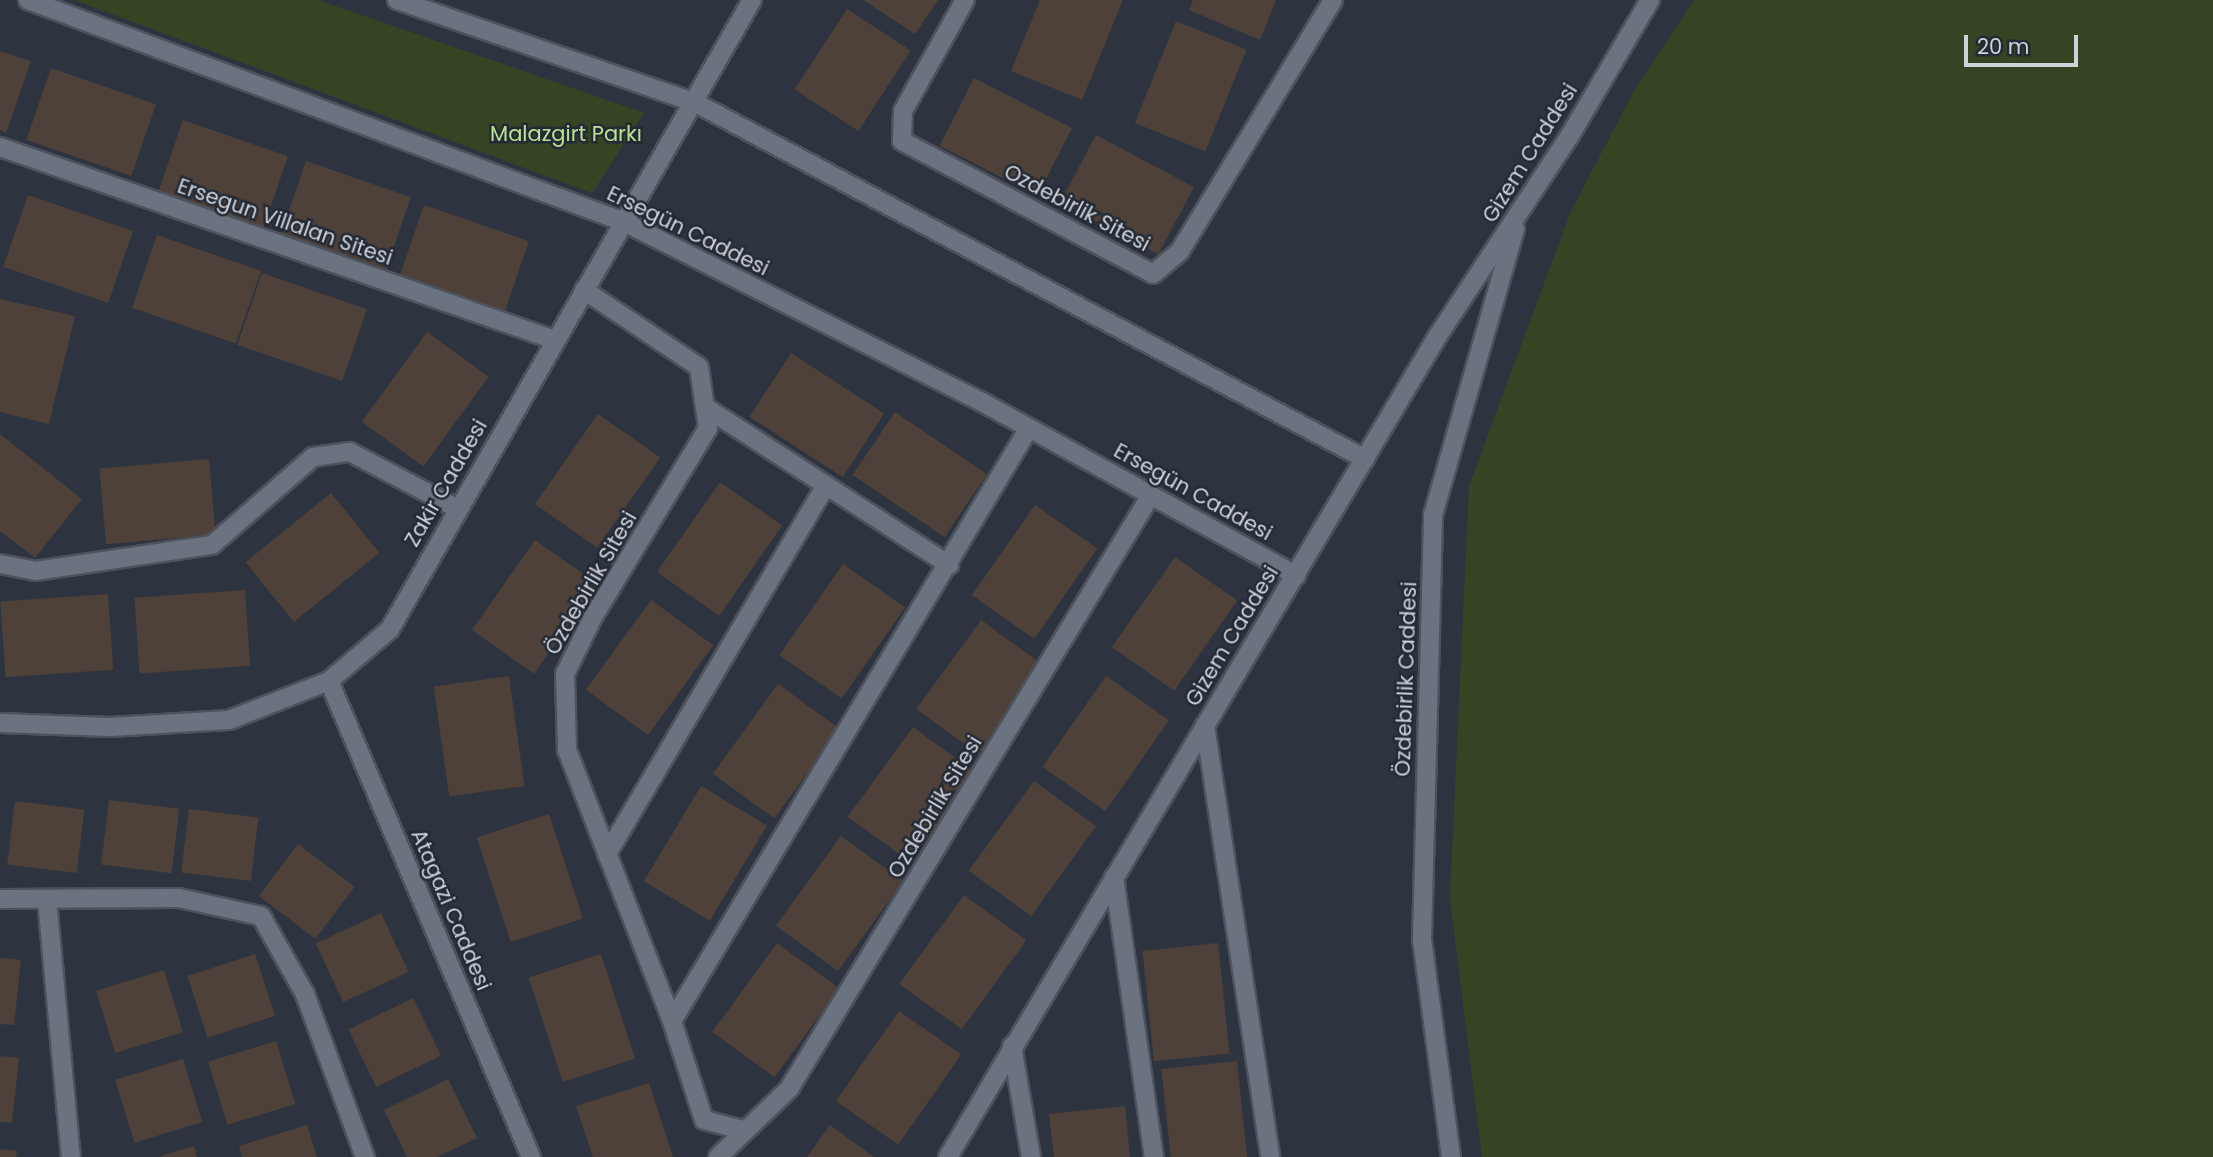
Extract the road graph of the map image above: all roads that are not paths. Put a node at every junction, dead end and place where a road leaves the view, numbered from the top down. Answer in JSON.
{"nodes":[{"id":1,"x":28,"y":0,"type":"edge"},
{"id":2,"x":397,"y":0,"type":"edge"},
{"id":3,"x":752,"y":0,"type":"edge"},
{"id":4,"x":965,"y":0,"type":"edge"},
{"id":5,"x":1333,"y":0,"type":"edge"},
{"id":6,"x":1650,"y":0,"type":"edge"},
{"id":7,"x":694,"y":102,"type":"junction"},
{"id":8,"x":0,"y":147,"type":"edge"},
{"id":9,"x":1520,"y":212,"type":"junction"},
{"id":10,"x":624,"y":222,"type":"junction"},
{"id":11,"x":584,"y":290,"type":"junction"},
{"id":12,"x":555,"y":340,"type":"junction"},
{"id":13,"x":705,"y":407,"type":"junction"},
{"id":14,"x":1029,"y":428,"type":"junction"},
{"id":15,"x":1365,"y":459,"type":"junction"},
{"id":16,"x":826,"y":485,"type":"junction"},
{"id":17,"x":1152,"y":495,"type":"junction"},
{"id":18,"x":458,"y":509,"type":"junction"},
{"id":19,"x":0,"y":564,"type":"edge"},
{"id":20,"x":949,"y":565,"type":"junction"},
{"id":21,"x":1296,"y":575,"type":"junction"},
{"id":22,"x":329,"y":681,"type":"junction"},
{"id":23,"x":0,"y":723,"type":"edge"},
{"id":24,"x":1205,"y":725,"type":"junction"},
{"id":25,"x":607,"y":854,"type":"junction"},
{"id":26,"x":1114,"y":877,"type":"junction"},
{"id":27,"x":0,"y":899,"type":"edge"},
{"id":28,"x":47,"y":900,"type":"junction"},
{"id":29,"x":672,"y":1021,"type":"junction"},
{"id":30,"x":1012,"y":1046,"type":"junction"},
{"id":31,"x":743,"y":1130,"type":"junction"},
{"id":32,"x":71,"y":1157,"type":"edge"},
{"id":33,"x":365,"y":1157,"type":"edge"},
{"id":34,"x":531,"y":1157,"type":"edge"},
{"id":35,"x":718,"y":1157,"type":"edge"},
{"id":36,"x":948,"y":1157,"type":"edge"},
{"id":37,"x":1031,"y":1157,"type":"edge"},
{"id":38,"x":1154,"y":1157,"type":"edge"},
{"id":39,"x":1270,"y":1157,"type":"edge"},
{"id":40,"x":1451,"y":1157,"type":"edge"}],
"edges":[{"from":1,"to":10,"type":"street","name":"Ersegün Caddesi"},
{"from":2,"to":7,"type":"street"},
{"from":3,"to":7,"type":"street","name":"Zakir Caddesi"},
{"from":4,"to":5,"type":"street","name":"Ozdebirlik Sitesi"},
{"from":6,"to":9,"type":"street","name":"Gizem Caddesi"},
{"from":7,"to":10,"type":"street","name":"Zakir Caddesi"},
{"from":7,"to":15,"type":"street"},
{"from":8,"to":12,"type":"street","name":"Ersegun Villalan Sitesi"},
{"from":9,"to":15,"type":"street","name":"Gizem Caddesi"},
{"from":9,"to":40,"type":"street","name":"Özdebirlik Caddesi"},
{"from":10,"to":11,"type":"street","name":"Zakir Caddesi"},
{"from":10,"to":14,"type":"street","name":"Ersegün Caddesi"},
{"from":11,"to":12,"type":"street","name":"Zakir Caddesi"},
{"from":11,"to":13,"type":"street","name":"Özdebirlik Sitesi"},
{"from":12,"to":18,"type":"street","name":"Zakir Caddesi"},
{"from":13,"to":16,"type":"street"},
{"from":13,"to":25,"type":"street","name":"Özdebirlik Sitesi"},
{"from":14,"to":17,"type":"street","name":"Ersegün Caddesi"},
{"from":14,"to":20,"type":"street"},
{"from":15,"to":21,"type":"street","name":"Gizem Caddesi"},
{"from":16,"to":20,"type":"street"},
{"from":16,"to":25,"type":"street"},
{"from":17,"to":21,"type":"street","name":"Ersegün Caddesi"},
{"from":17,"to":31,"type":"street","name":"Ozdebirlik Sitesi"},
{"from":18,"to":19,"type":"street"},
{"from":18,"to":22,"type":"street","name":"Zakir Caddesi"},
{"from":20,"to":29,"type":"street"},
{"from":21,"to":24,"type":"street","name":"Gizem Caddesi"},
{"from":22,"to":23,"type":"street","name":"Zakir Caddesi"},
{"from":22,"to":34,"type":"street","name":"Atagazi Caddesi"},
{"from":24,"to":26,"type":"street","name":"Gizem Caddesi"},
{"from":24,"to":39,"type":"street"},
{"from":25,"to":29,"type":"street","name":"Özdebirlik Sitesi"},
{"from":26,"to":30,"type":"street","name":"Gizem Caddesi"},
{"from":26,"to":38,"type":"street"},
{"from":27,"to":28,"type":"street"},
{"from":28,"to":32,"type":"street"},
{"from":28,"to":33,"type":"street"},
{"from":29,"to":31,"type":"street","name":"Özdebirlik Sitesi"},
{"from":30,"to":36,"type":"street","name":"Gizem Caddesi"},
{"from":30,"to":37,"type":"street"},
{"from":31,"to":35,"type":"street","name":"Ozdebirlik Sitesi"}]}
